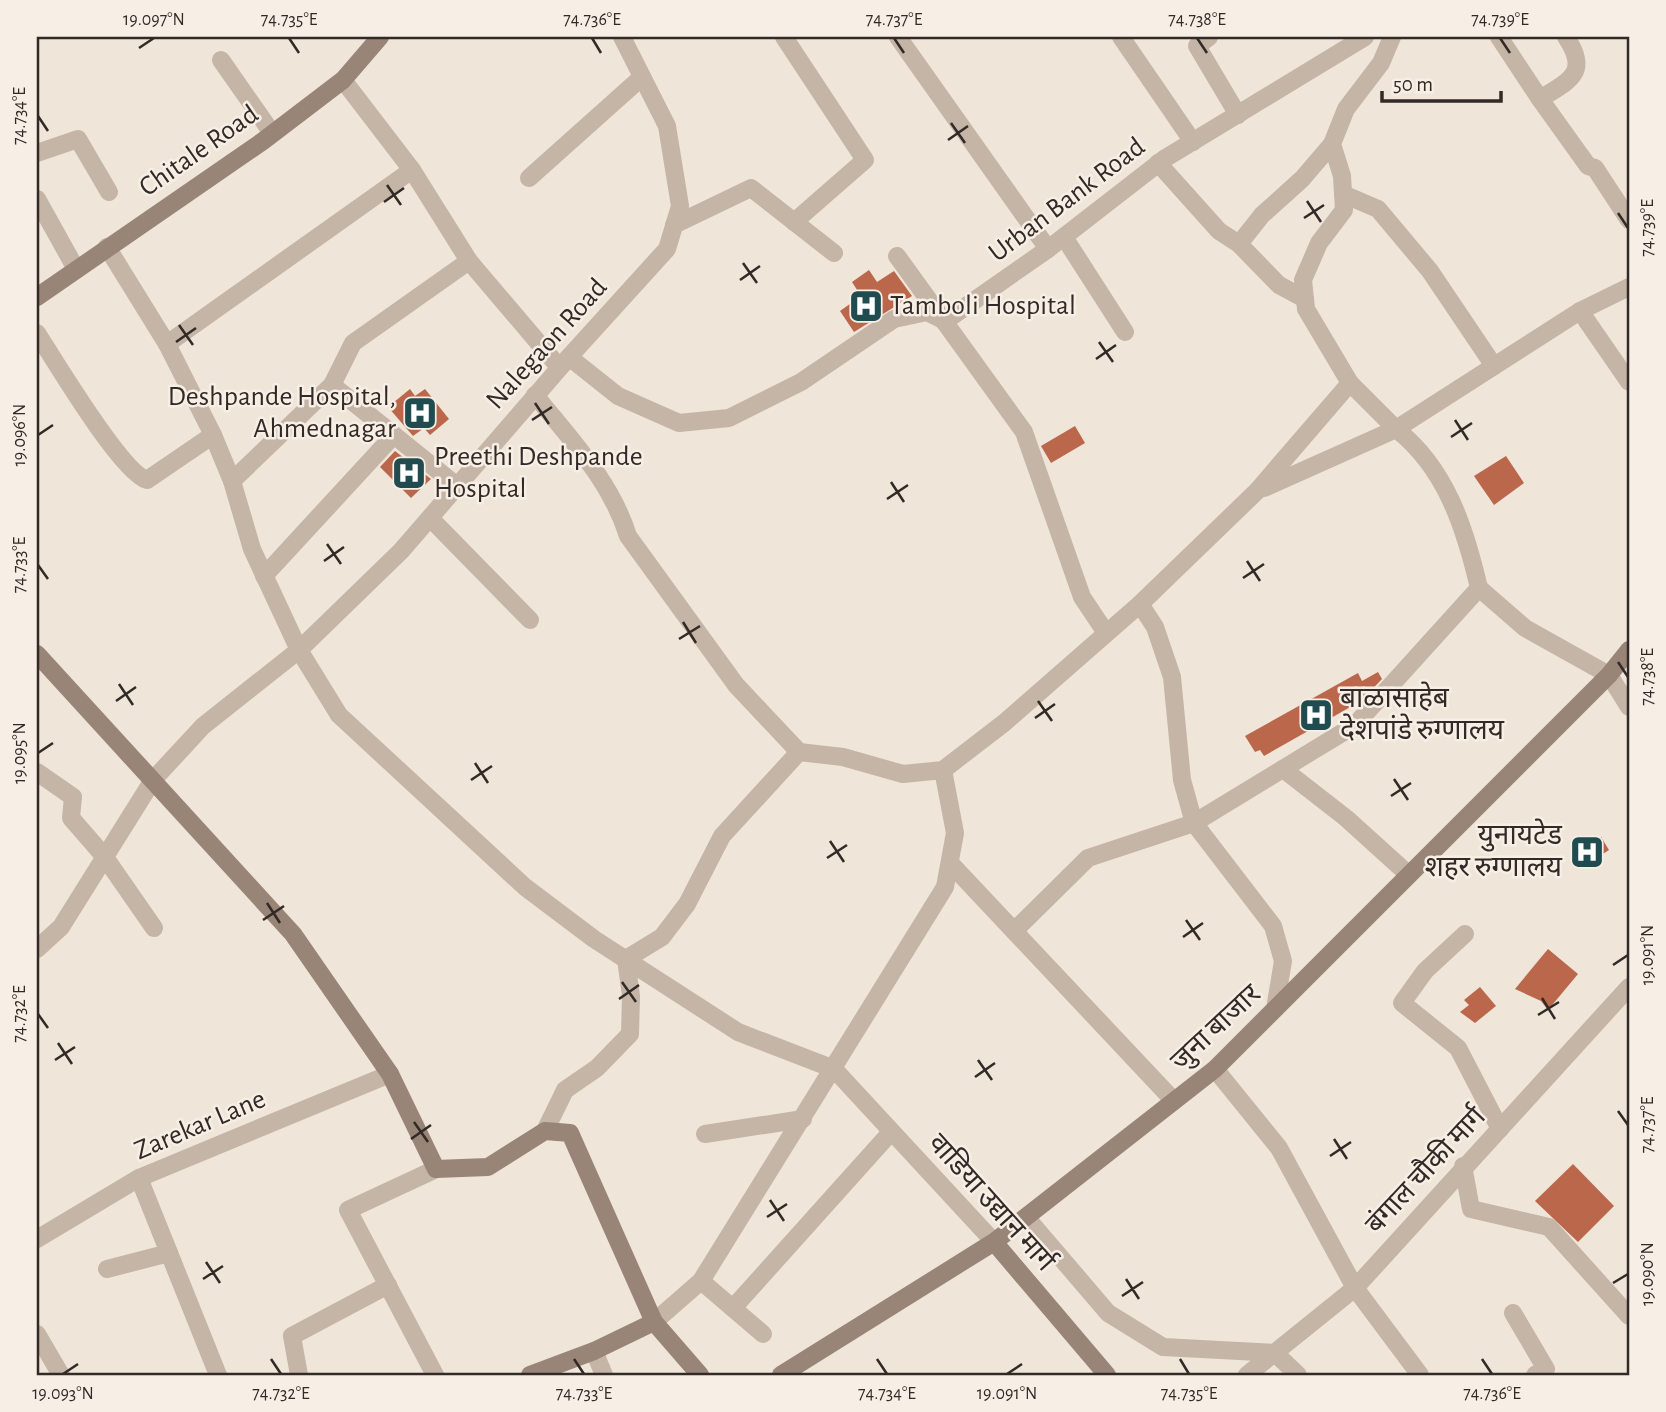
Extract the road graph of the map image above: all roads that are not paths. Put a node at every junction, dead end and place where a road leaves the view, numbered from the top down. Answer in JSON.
{"nodes":[{"id":1,"x":380,"y":37,"type":"edge"},
{"id":2,"x":622,"y":37,"type":"edge"},
{"id":3,"x":784,"y":37,"type":"edge"},
{"id":4,"x":898,"y":37,"type":"edge"},
{"id":5,"x":1121,"y":37,"type":"edge"},
{"id":6,"x":1209,"y":37,"type":"edge"},
{"id":7,"x":1365,"y":37,"type":"edge"},
{"id":8,"x":1392,"y":37,"type":"edge"},
{"id":9,"x":1499,"y":37,"type":"edge"},
{"id":10,"x":1566,"y":37,"type":"edge"},
{"id":11,"x":221,"y":60,"type":"dead end"},
{"id":12,"x":642,"y":77,"type":"junction"},
{"id":13,"x":343,"y":80,"type":"junction"},
{"id":14,"x":1540,"y":99,"type":"junction"},
{"id":15,"x":1238,"y":115,"type":"junction"},
{"id":16,"x":272,"y":134,"type":"junction"},
{"id":17,"x":1193,"y":142,"type":"junction"},
{"id":18,"x":1332,"y":144,"type":"junction"},
{"id":19,"x":37,"y":153,"type":"edge"},
{"id":20,"x":1158,"y":163,"type":"junction"},
{"id":21,"x":412,"y":170,"type":"junction"},
{"id":22,"x":529,"y":178,"type":"dead end"},
{"id":23,"x":109,"y":192,"type":"dead end"},
{"id":24,"x":1343,"y":194,"type":"junction"},
{"id":25,"x":37,"y":199,"type":"edge"},
{"id":26,"x":1629,"y":219,"type":"edge"},
{"id":27,"x":794,"y":222,"type":"junction"},
{"id":28,"x":674,"y":225,"type":"junction"},
{"id":29,"x":1064,"y":237,"type":"junction"},
{"id":30,"x":1239,"y":244,"type":"junction"},
{"id":31,"x":107,"y":247,"type":"junction"},
{"id":32,"x":1048,"y":249,"type":"junction"},
{"id":33,"x":834,"y":253,"type":"dead end"},
{"id":34,"x":897,"y":256,"type":"dead end"},
{"id":35,"x":469,"y":261,"type":"junction"},
{"id":36,"x":76,"y":269,"type":"junction"},
{"id":37,"x":1629,"y":287,"type":"edge"},
{"id":38,"x":37,"y":297,"type":"edge"},
{"id":39,"x":1305,"y":299,"type":"junction"},
{"id":40,"x":1580,"y":311,"type":"junction"},
{"id":41,"x":945,"y":321,"type":"junction"},
{"id":42,"x":1125,"y":332,"type":"dead end"},
{"id":43,"x":37,"y":334,"type":"edge"},
{"id":44,"x":167,"y":344,"type":"junction"},
{"id":45,"x":564,"y":362,"type":"junction"},
{"id":46,"x":1494,"y":366,"type":"junction"},
{"id":47,"x":1629,"y":382,"type":"edge"},
{"id":48,"x":1350,"y":383,"type":"junction"},
{"id":49,"x":332,"y":385,"type":"junction"},
{"id":50,"x":535,"y":395,"type":"junction"},
{"id":51,"x":1396,"y":429,"type":"junction"},
{"id":52,"x":213,"y":435,"type":"junction"},
{"id":53,"x":394,"y":435,"type":"junction"},
{"id":54,"x":232,"y":481,"type":"junction"},
{"id":55,"x":457,"y":486,"type":"junction"},
{"id":56,"x":1257,"y":491,"type":"junction"},
{"id":57,"x":429,"y":518,"type":"junction"},
{"id":58,"x":264,"y":576,"type":"junction"},
{"id":59,"x":1479,"y":588,"type":"junction"},
{"id":60,"x":1140,"y":604,"type":"junction"},
{"id":61,"x":530,"y":620,"type":"dead end"},
{"id":62,"x":1106,"y":633,"type":"junction"},
{"id":63,"x":299,"y":650,"type":"junction"},
{"id":64,"x":1629,"y":650,"type":"edge"},
{"id":65,"x":37,"y":654,"type":"edge"},
{"id":66,"x":1609,"y":675,"type":"junction"},
{"id":67,"x":1629,"y":706,"type":"edge"},
{"id":68,"x":799,"y":752,"type":"junction"},
{"id":69,"x":1283,"y":769,"type":"junction"},
{"id":70,"x":943,"y":770,"type":"junction"},
{"id":71,"x":37,"y":772,"type":"edge"},
{"id":72,"x":153,"y":780,"type":"junction"},
{"id":73,"x":1194,"y":823,"type":"junction"},
{"id":74,"x":104,"y":856,"type":"junction"},
{"id":75,"x":950,"y":863,"type":"junction"},
{"id":76,"x":1409,"y":875,"type":"junction"},
{"id":77,"x":155,"y":928,"type":"dead end"},
{"id":78,"x":1014,"y":931,"type":"junction"},
{"id":79,"x":1465,"y":934,"type":"dead end"},
{"id":80,"x":37,"y":948,"type":"edge"},
{"id":81,"x":626,"y":959,"type":"junction"},
{"id":82,"x":1629,"y":986,"type":"edge"},
{"id":83,"x":1275,"y":1009,"type":"junction"},
{"id":84,"x":834,"y":1069,"type":"junction"},
{"id":85,"x":1215,"y":1069,"type":"junction"},
{"id":86,"x":390,"y":1074,"type":"junction"},
{"id":87,"x":1174,"y":1101,"type":"junction"},
{"id":88,"x":803,"y":1119,"type":"junction"},
{"id":89,"x":1500,"y":1129,"type":"junction"},
{"id":90,"x":545,"y":1131,"type":"junction"},
{"id":91,"x":891,"y":1132,"type":"junction"},
{"id":92,"x":705,"y":1134,"type":"dead end"},
{"id":93,"x":1463,"y":1166,"type":"junction"},
{"id":94,"x":436,"y":1169,"type":"junction"},
{"id":95,"x":139,"y":1178,"type":"junction"},
{"id":96,"x":1026,"y":1217,"type":"junction"},
{"id":97,"x":37,"y":1239,"type":"edge"},
{"id":98,"x":994,"y":1242,"type":"junction"},
{"id":99,"x":169,"y":1253,"type":"junction"},
{"id":100,"x":107,"y":1269,"type":"dead end"},
{"id":101,"x":701,"y":1281,"type":"junction"},
{"id":102,"x":387,"y":1285,"type":"junction"},
{"id":103,"x":1355,"y":1288,"type":"junction"},
{"id":104,"x":733,"y":1308,"type":"junction"},
{"id":105,"x":1513,"y":1313,"type":"dead end"},
{"id":106,"x":1629,"y":1316,"type":"edge"},
{"id":107,"x":654,"y":1322,"type":"junction"},
{"id":108,"x":763,"y":1334,"type":"dead end"},
{"id":109,"x":37,"y":1335,"type":"edge"},
{"id":110,"x":594,"y":1351,"type":"junction"},
{"id":111,"x":1275,"y":1353,"type":"junction"},
{"id":112,"x":61,"y":1375,"type":"edge"},
{"id":113,"x":218,"y":1375,"type":"edge"},
{"id":114,"x":299,"y":1375,"type":"edge"},
{"id":115,"x":435,"y":1375,"type":"edge"},
{"id":116,"x":530,"y":1375,"type":"edge"},
{"id":117,"x":604,"y":1375,"type":"edge"},
{"id":118,"x":700,"y":1375,"type":"edge"},
{"id":119,"x":781,"y":1375,"type":"edge"},
{"id":120,"x":1107,"y":1375,"type":"edge"},
{"id":121,"x":1247,"y":1375,"type":"edge"},
{"id":122,"x":1298,"y":1375,"type":"edge"},
{"id":123,"x":1420,"y":1375,"type":"edge"},
{"id":124,"x":1535,"y":1375,"type":"edge"}],
"edges":[{"from":1,"to":13,"type":"street","name":"Chitale Road"},
{"from":2,"to":12,"type":"street","name":"Nalegaon Road"},
{"from":3,"to":27,"type":"street"},
{"from":4,"to":32,"type":"street"},
{"from":5,"to":17,"type":"street"},
{"from":6,"to":15,"type":"street"},
{"from":7,"to":15,"type":"street","name":"Urban Bank Road"},
{"from":8,"to":18,"type":"street"},
{"from":9,"to":14,"type":"street"},
{"from":10,"to":14,"type":"street"},
{"from":11,"to":16,"type":"street"},
{"from":12,"to":22,"type":"street"},
{"from":12,"to":28,"type":"street","name":"Nalegaon Road"},
{"from":13,"to":16,"type":"street","name":"Chitale Road"},
{"from":13,"to":21,"type":"street"},
{"from":14,"to":26,"type":"street"},
{"from":15,"to":17,"type":"street","name":"Urban Bank Road"},
{"from":16,"to":31,"type":"street","name":"Chitale Road"},
{"from":17,"to":20,"type":"street","name":"Urban Bank Road"},
{"from":18,"to":24,"type":"street"},
{"from":18,"to":30,"type":"street"},
{"from":19,"to":23,"type":"street"},
{"from":20,"to":29,"type":"street","name":"Urban Bank Road"},
{"from":20,"to":30,"type":"street"},
{"from":21,"to":35,"type":"street"},
{"from":21,"to":44,"type":"street"},
{"from":24,"to":39,"type":"street"},
{"from":24,"to":46,"type":"street"},
{"from":25,"to":36,"type":"street"},
{"from":27,"to":28,"type":"street"},
{"from":27,"to":33,"type":"street"},
{"from":28,"to":45,"type":"street","name":"Nalegaon Road"},
{"from":29,"to":32,"type":"street","name":"Urban Bank Road"},
{"from":29,"to":42,"type":"street"},
{"from":30,"to":39,"type":"street"},
{"from":31,"to":36,"type":"street","name":"Chitale Road"},
{"from":31,"to":44,"type":"street"},
{"from":32,"to":41,"type":"street","name":"Urban Bank Road"},
{"from":34,"to":41,"type":"street"},
{"from":35,"to":45,"type":"street"},
{"from":35,"to":49,"type":"street"},
{"from":36,"to":38,"type":"street","name":"Chitale Road"},
{"from":37,"to":40,"type":"street"},
{"from":39,"to":48,"type":"street"},
{"from":40,"to":46,"type":"street"},
{"from":40,"to":47,"type":"street"},
{"from":41,"to":45,"type":"street"},
{"from":41,"to":62,"type":"street"},
{"from":43,"to":52,"type":"street"},
{"from":44,"to":52,"type":"street"},
{"from":45,"to":50,"type":"street","name":"Nalegaon Road"},
{"from":46,"to":51,"type":"street"},
{"from":48,"to":51,"type":"street"},
{"from":48,"to":56,"type":"street"},
{"from":49,"to":53,"type":"street"},
{"from":49,"to":54,"type":"street"},
{"from":50,"to":55,"type":"street","name":"Nalegaon Road"},
{"from":50,"to":68,"type":"street"},
{"from":51,"to":56,"type":"street"},
{"from":51,"to":59,"type":"street"},
{"from":52,"to":54,"type":"street"},
{"from":53,"to":55,"type":"street"},
{"from":53,"to":58,"type":"street"},
{"from":54,"to":58,"type":"street"},
{"from":55,"to":57,"type":"street","name":"Nalegaon Road"},
{"from":56,"to":60,"type":"street"},
{"from":57,"to":61,"type":"street"},
{"from":57,"to":63,"type":"street","name":"Nalegaon Road"},
{"from":58,"to":63,"type":"street"},
{"from":59,"to":66,"type":"street"},
{"from":59,"to":69,"type":"street"},
{"from":60,"to":62,"type":"street"},
{"from":60,"to":73,"type":"street"},
{"from":62,"to":70,"type":"street"},
{"from":63,"to":72,"type":"street","name":"Nalegaon Road"},
{"from":63,"to":81,"type":"street"},
{"from":64,"to":66,"type":"street","name":"जुना बाजार"},
{"from":65,"to":72,"type":"street"},
{"from":66,"to":67,"type":"street"},
{"from":66,"to":76,"type":"street","name":"जुना बाजार"},
{"from":68,"to":70,"type":"street"},
{"from":68,"to":81,"type":"street"},
{"from":69,"to":73,"type":"street"},
{"from":69,"to":76,"type":"street"},
{"from":70,"to":75,"type":"street"},
{"from":71,"to":74,"type":"street"},
{"from":72,"to":74,"type":"street","name":"Nalegaon Road"},
{"from":72,"to":86,"type":"street"},
{"from":73,"to":78,"type":"street"},
{"from":73,"to":83,"type":"street"},
{"from":74,"to":77,"type":"street"},
{"from":74,"to":80,"type":"street","name":"Nalegaon Road"},
{"from":75,"to":78,"type":"street"},
{"from":75,"to":84,"type":"street"},
{"from":76,"to":83,"type":"street","name":"जुना बाजार"},
{"from":78,"to":87,"type":"street"},
{"from":79,"to":89,"type":"street"},
{"from":81,"to":84,"type":"street"},
{"from":81,"to":90,"type":"street"},
{"from":82,"to":89,"type":"street","name":"बंगाल चौकी मार्ग"},
{"from":83,"to":85,"type":"street","name":"जुना बाजार"},
{"from":84,"to":88,"type":"street"},
{"from":84,"to":91,"type":"street","name":"वाडिया उद्यान मार्ग"},
{"from":85,"to":87,"type":"street","name":"जुना बाजार"},
{"from":85,"to":103,"type":"street"},
{"from":86,"to":94,"type":"street"},
{"from":86,"to":95,"type":"street","name":"Zarekar Lane"},
{"from":87,"to":96,"type":"street","name":"जुना बाजार"},
{"from":88,"to":92,"type":"street"},
{"from":88,"to":101,"type":"street"},
{"from":89,"to":93,"type":"street","name":"बंगाल चौकी मार्ग"},
{"from":90,"to":94,"type":"street"},
{"from":90,"to":107,"type":"street"},
{"from":91,"to":98,"type":"street","name":"वाडिया उद्यान मार्ग"},
{"from":91,"to":104,"type":"street"},
{"from":93,"to":103,"type":"street","name":"बंगाल चौकी मार्ग"},
{"from":93,"to":106,"type":"street"},
{"from":94,"to":102,"type":"street"},
{"from":95,"to":97,"type":"street","name":"Zarekar Lane"},
{"from":95,"to":99,"type":"street"},
{"from":96,"to":98,"type":"street","name":"जुना बाजार"},
{"from":96,"to":111,"type":"street"},
{"from":98,"to":119,"type":"street","name":"जुना बाजार"},
{"from":98,"to":120,"type":"street","name":"वाडिया उद्यान मार्ग"},
{"from":99,"to":100,"type":"street"},
{"from":99,"to":113,"type":"street"},
{"from":101,"to":104,"type":"street"},
{"from":101,"to":107,"type":"street"},
{"from":102,"to":114,"type":"street"},
{"from":102,"to":115,"type":"street"},
{"from":103,"to":111,"type":"street","name":"बंगाल चौकी मार्ग"},
{"from":103,"to":123,"type":"street"},
{"from":104,"to":108,"type":"street"},
{"from":105,"to":124,"type":"street"},
{"from":107,"to":110,"type":"street"},
{"from":107,"to":118,"type":"street"},
{"from":109,"to":112,"type":"street"},
{"from":110,"to":116,"type":"street"},
{"from":110,"to":117,"type":"street"},
{"from":111,"to":121,"type":"street","name":"बंगाल चौकी मार्ग"},
{"from":111,"to":122,"type":"street"}]}
